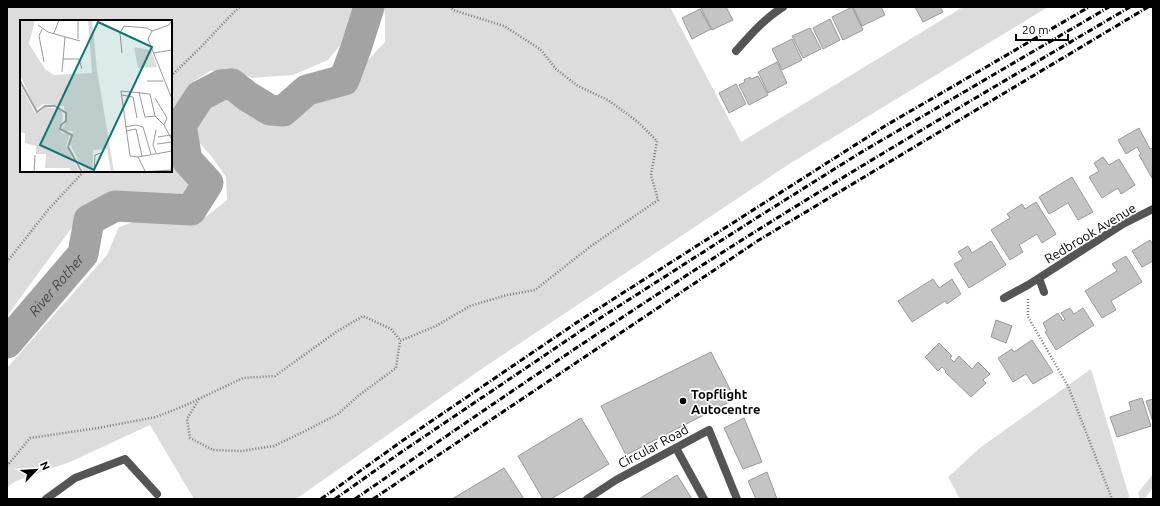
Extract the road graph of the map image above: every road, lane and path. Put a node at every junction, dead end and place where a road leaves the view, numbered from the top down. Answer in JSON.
{"nodes":[{"id":1,"x":240,"y":7,"type":"edge"},
{"id":2,"x":450,"y":7,"type":"edge"},
{"id":3,"x":783,"y":7,"type":"edge"},
{"id":4,"x":736,"y":51,"type":"dead end"},
{"id":5,"x":172,"y":75,"type":"edge"},
{"id":6,"x":83,"y":172,"type":"edge"},
{"id":7,"x":1153,"y":209,"type":"edge"},
{"id":8,"x":7,"y":262,"type":"edge"},
{"id":9,"x":1039,"y":278,"type":"junction"},
{"id":10,"x":1028,"y":285,"type":"junction"},
{"id":11,"x":1044,"y":292,"type":"dead end"},
{"id":12,"x":1004,"y":298,"type":"dead end"},
{"id":13,"x":400,"y":341,"type":"junction"},
{"id":14,"x":199,"y":399,"type":"junction"},
{"id":15,"x":676,"y":448,"type":"junction"},
{"id":16,"x":7,"y":466,"type":"edge"},
{"id":17,"x":157,"y":494,"type":"dead end"},
{"id":18,"x":46,"y":499,"type":"edge"},
{"id":19,"x":587,"y":499,"type":"edge"},
{"id":20,"x":704,"y":499,"type":"edge"},
{"id":21,"x":737,"y":499,"type":"edge"},
{"id":22,"x":1112,"y":499,"type":"edge"}],
"edges":[{"from":1,"to":5,"type":"path"},
{"from":2,"to":13,"type":"path"},
{"from":3,"to":4,"type":"street"},
{"from":6,"to":8,"type":"path"},
{"from":7,"to":9,"type":"street","name":"Redbrook Avenue"},
{"from":9,"to":10,"type":"street","name":"Redbrook Avenue"},
{"from":9,"to":11,"type":"street","name":"Redbrook Avenue"},
{"from":10,"to":12,"type":"street","name":"Redbrook Avenue"},
{"from":10,"to":22,"type":"path"},
{"from":13,"to":14,"type":"path"},
{"from":13,"to":14,"type":"path"},
{"from":14,"to":16,"type":"path"},
{"from":15,"to":19,"type":"street","name":"Circular Road"},
{"from":15,"to":20,"type":"street"},
{"from":15,"to":21,"type":"street","name":"Circular Road"},
{"from":17,"to":18,"type":"street"}]}
